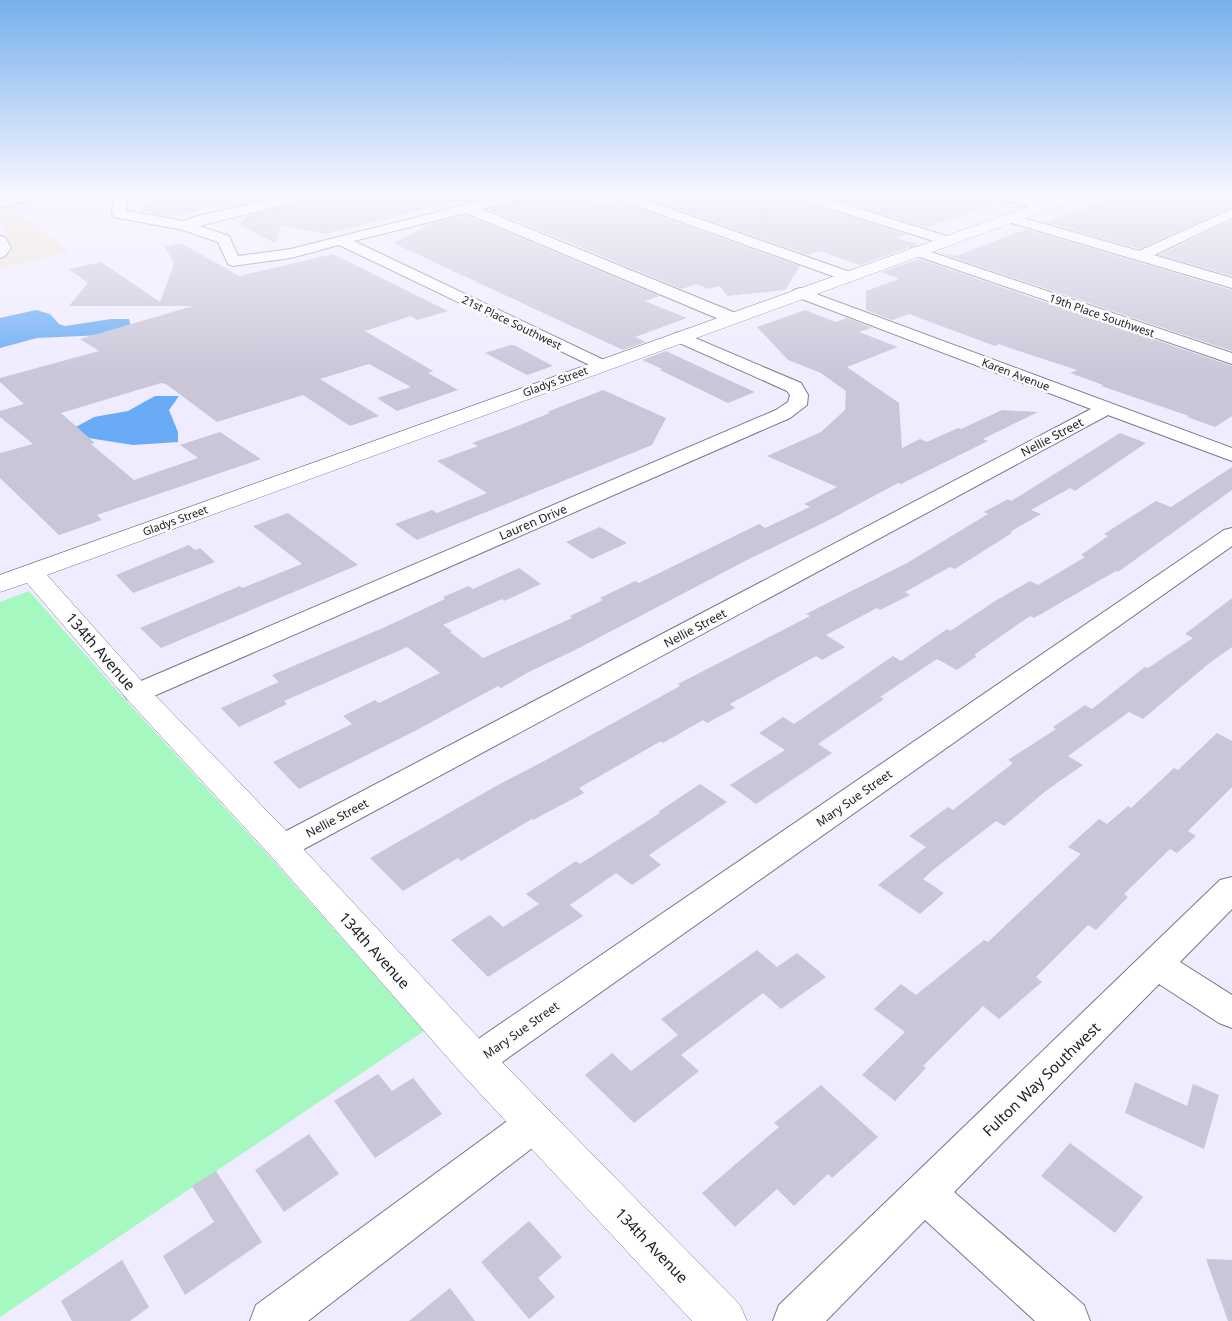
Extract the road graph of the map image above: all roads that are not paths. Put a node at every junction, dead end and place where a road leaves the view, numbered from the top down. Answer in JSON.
{"nodes":[{"id":1,"x":230,"y":255,"type":"edge"},
{"id":2,"x":279,"y":255,"type":"edge"},
{"id":3,"x":372,"y":255,"type":"edge"},
{"id":4,"x":579,"y":255,"type":"edge"},
{"id":5,"x":787,"y":255,"type":"edge"},
{"id":6,"x":908,"y":255,"type":"edge"},
{"id":7,"x":924,"y":255,"type":"edge"},
{"id":8,"x":1135,"y":255,"type":"edge"},
{"id":9,"x":1143,"y":255,"type":"edge"},
{"id":10,"x":1140,"y":256,"type":"junction"},
{"id":11,"x":847,"y":276,"type":"junction"},
{"id":12,"x":1232,"y":283,"type":"edge"},
{"id":13,"x":800,"y":293,"type":"junction"},
{"id":14,"x":732,"y":318,"type":"junction"},
{"id":15,"x":681,"y":337,"type":"junction"},
{"id":16,"x":1232,"y":359,"type":"edge"},
{"id":17,"x":600,"y":365,"type":"junction"},
{"id":18,"x":1107,"y":408,"type":"junction"},
{"id":19,"x":1232,"y":455,"type":"edge"},
{"id":20,"x":1232,"y":535,"type":"edge"},
{"id":21,"x":16,"y":578,"type":"edge"},
{"id":22,"x":137,"y":693,"type":"junction"},
{"id":23,"x":282,"y":848,"type":"junction"},
{"id":24,"x":1232,"y":889,"type":"edge"},
{"id":25,"x":1157,"y":965,"type":"junction"},
{"id":26,"x":1232,"y":1013,"type":"edge"},
{"id":27,"x":476,"y":1061,"type":"junction"},
{"id":28,"x":535,"y":1123,"type":"junction"},
{"id":29,"x":925,"y":1194,"type":"junction"},
{"id":30,"x":272,"y":1321,"type":"edge"},
{"id":31,"x":724,"y":1321,"type":"edge"},
{"id":32,"x":795,"y":1321,"type":"edge"},
{"id":33,"x":1068,"y":1321,"type":"edge"}],
"edges":[{"from":1,"to":2,"type":"street"},
{"from":3,"to":17,"type":"street","name":"21st Place Southwest"},
{"from":4,"to":14,"type":"street"},
{"from":5,"to":11,"type":"street"},
{"from":6,"to":11,"type":"street","name":"Gladys Street"},
{"from":7,"to":16,"type":"street","name":"19th Place Southwest"},
{"from":8,"to":10,"type":"street"},
{"from":9,"to":10,"type":"street"},
{"from":10,"to":12,"type":"street"},
{"from":11,"to":13,"type":"street","name":"Gladys Street"},
{"from":13,"to":14,"type":"street","name":"Gladys Street"},
{"from":13,"to":18,"type":"street","name":"Karen Avenue"},
{"from":14,"to":15,"type":"street","name":"Gladys Street"},
{"from":15,"to":17,"type":"street","name":"Gladys Street"},
{"from":15,"to":22,"type":"street","name":"Lauren Drive"},
{"from":17,"to":21,"type":"street","name":"Gladys Street"},
{"from":18,"to":19,"type":"street","name":"Karen Avenue"},
{"from":18,"to":23,"type":"street","name":"Nellie Street"},
{"from":20,"to":27,"type":"street","name":"Mary Sue Street"},
{"from":21,"to":22,"type":"street","name":"134th Avenue"},
{"from":22,"to":23,"type":"street","name":"134th Avenue"},
{"from":23,"to":27,"type":"street","name":"134th Avenue"},
{"from":24,"to":25,"type":"street","name":"Fulton Way Southwest"},
{"from":25,"to":26,"type":"street"},
{"from":25,"to":29,"type":"street","name":"Fulton Way Southwest"},
{"from":27,"to":28,"type":"street","name":"134th Avenue"},
{"from":28,"to":30,"type":"street"},
{"from":28,"to":31,"type":"street","name":"134th Avenue"},
{"from":29,"to":32,"type":"street","name":"Fulton Way Southwest"},
{"from":29,"to":33,"type":"street"}]}
